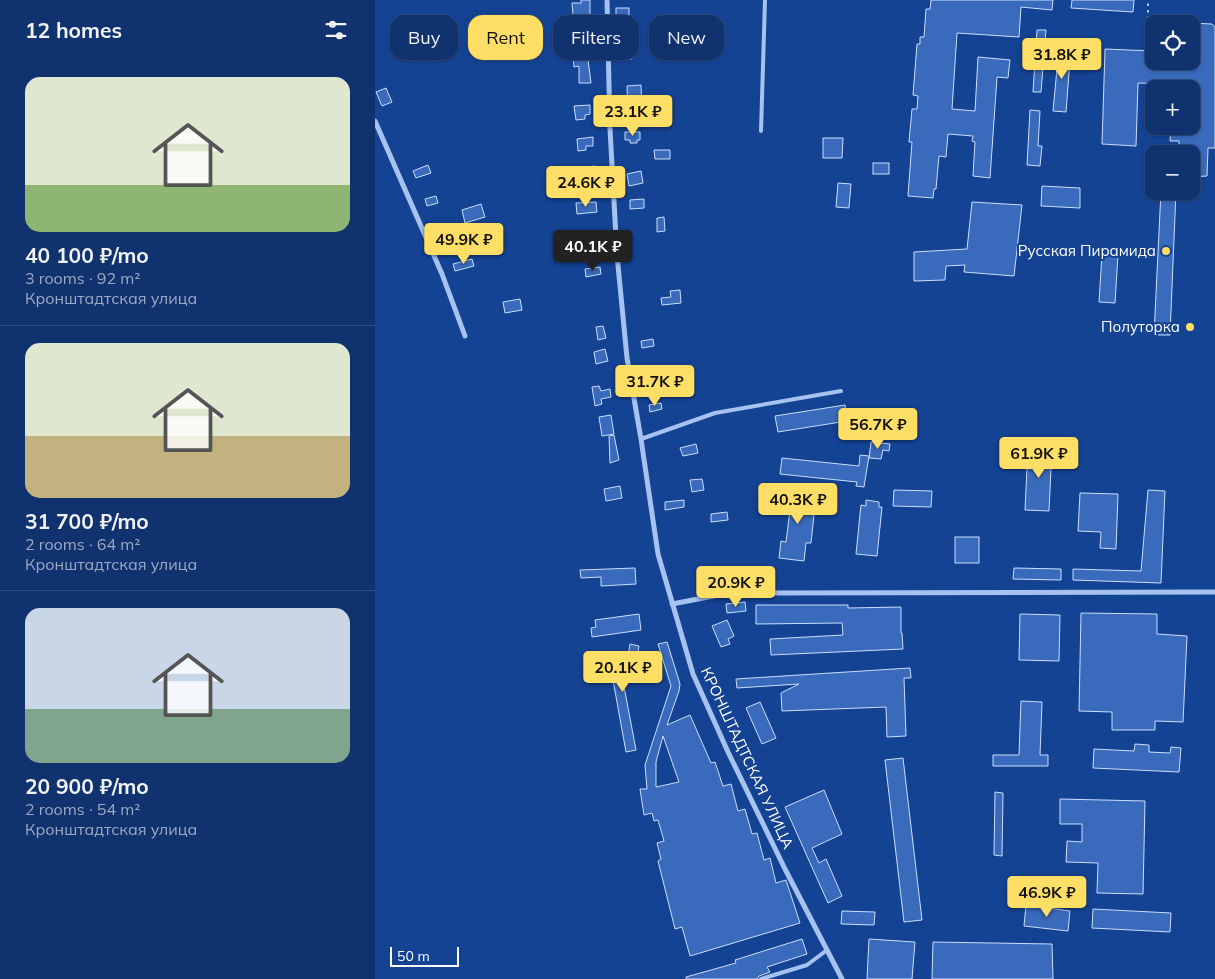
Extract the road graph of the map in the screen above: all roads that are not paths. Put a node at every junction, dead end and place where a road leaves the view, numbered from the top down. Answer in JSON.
{"nodes":[{"id":1,"x":607,"y":0,"type":"edge"},
{"id":2,"x":765,"y":0,"type":"edge"},
{"id":3,"x":375,"y":121,"type":"edge"},
{"id":4,"x":761,"y":131,"type":"dead end"},
{"id":5,"x":465,"y":336,"type":"dead end"},
{"id":6,"x":841,"y":391,"type":"dead end"},
{"id":7,"x":641,"y":439,"type":"junction"},
{"id":8,"x":1215,"y":592,"type":"edge"},
{"id":9,"x":673,"y":604,"type":"junction"},
{"id":10,"x":827,"y":950,"type":"junction"},
{"id":11,"x":761,"y":979,"type":"edge"},
{"id":12,"x":842,"y":979,"type":"edge"}],
"edges":[{"from":1,"to":7,"type":"street","name":"КРОНШТАДТСКАЯ УЛИЦА"},
{"from":2,"to":4,"type":"lane"},
{"from":3,"to":5,"type":"street"},
{"from":6,"to":7,"type":"lane"},
{"from":7,"to":9,"type":"street","name":"КРОНШТАДТСКАЯ УЛИЦА"},
{"from":8,"to":9,"type":"street"},
{"from":9,"to":10,"type":"street","name":"КРОНШТАДТСКАЯ УЛИЦА"},
{"from":10,"to":11,"type":"lane"},
{"from":10,"to":12,"type":"street","name":"КРОНШТАДТСКАЯ УЛИЦА"}]}
